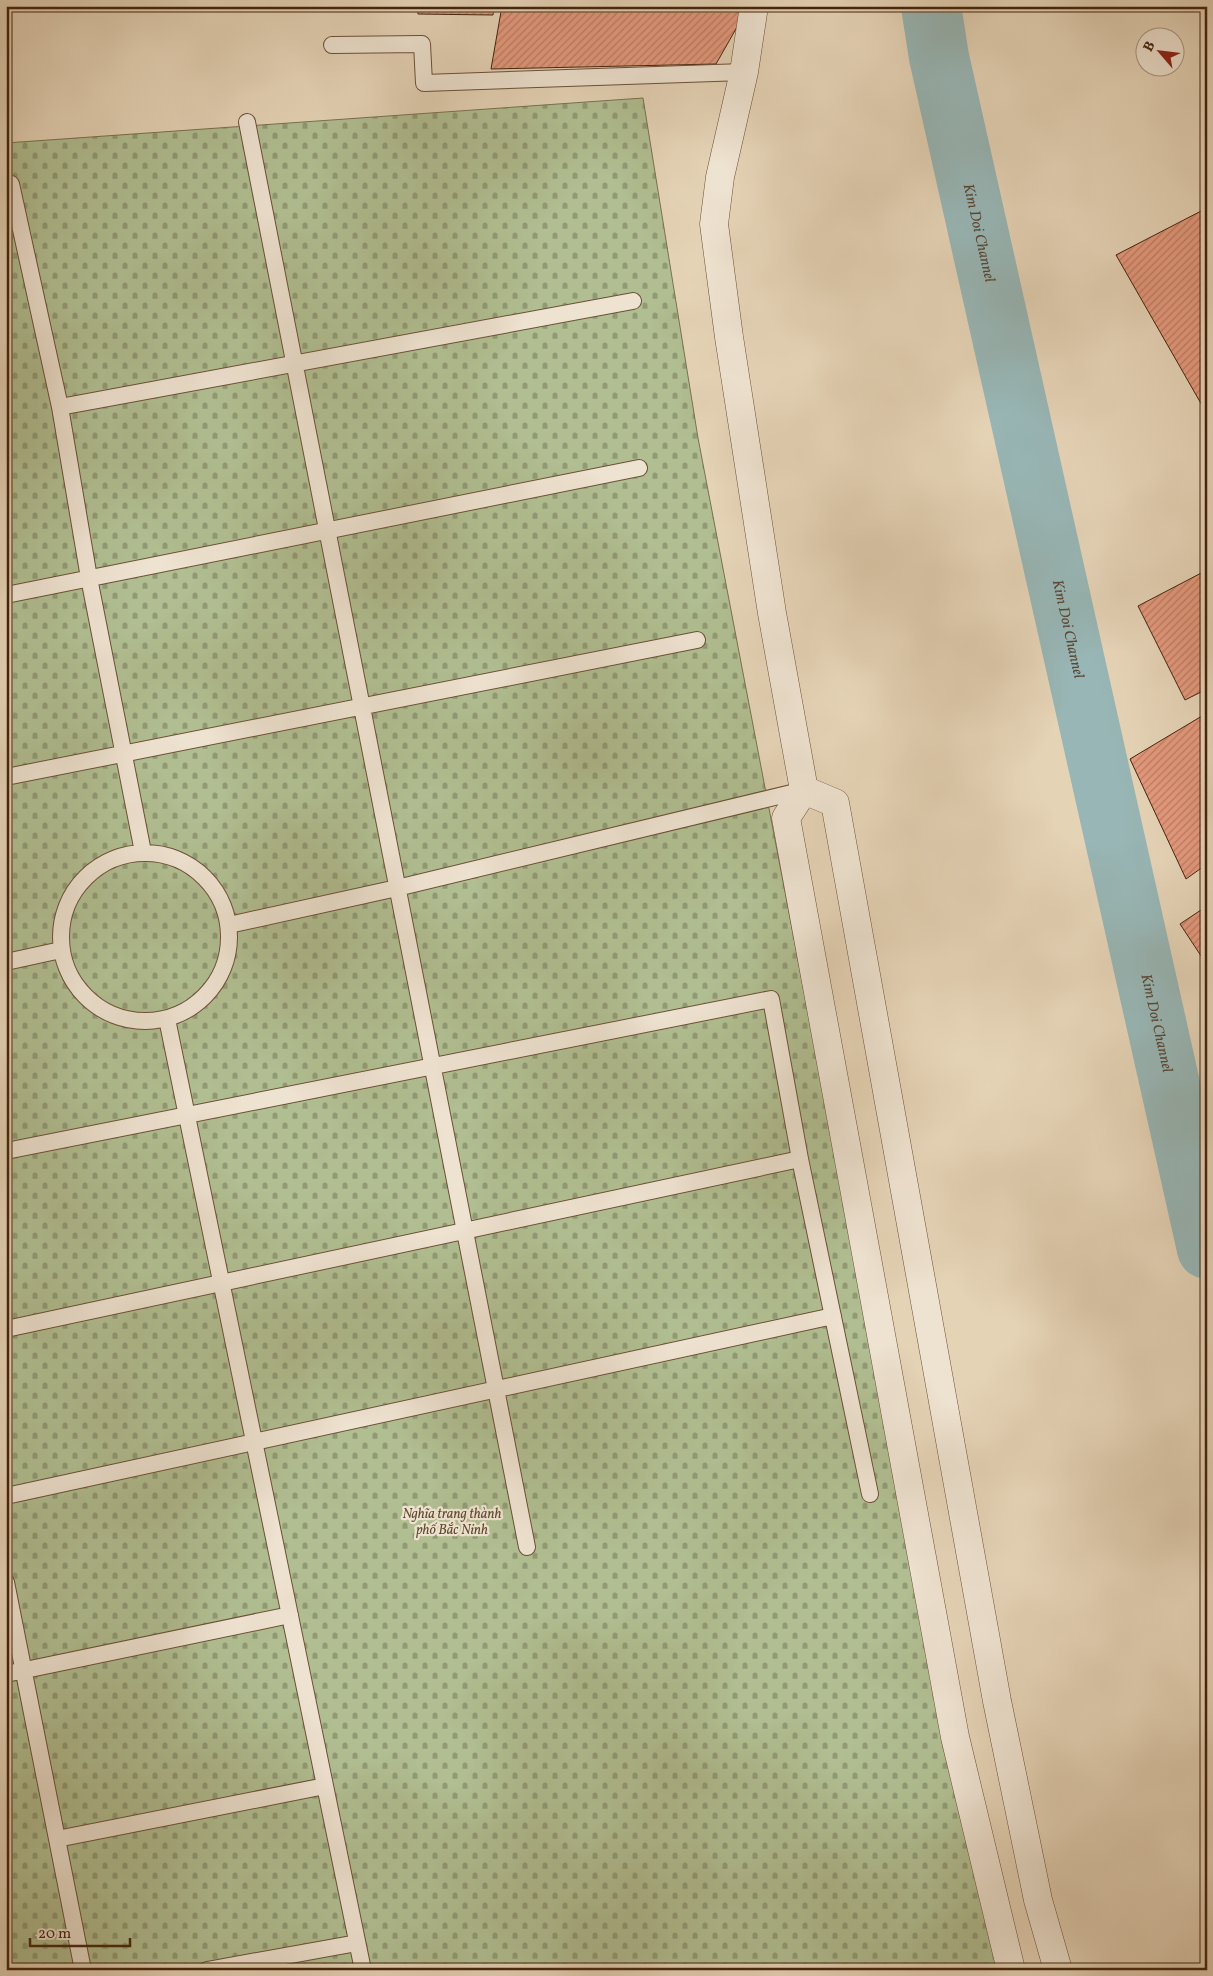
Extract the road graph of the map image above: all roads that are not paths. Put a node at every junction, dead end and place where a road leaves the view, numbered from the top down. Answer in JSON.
{"nodes":[{"id":1,"x":754,"y":6,"type":"edge"},
{"id":2,"x":332,"y":45,"type":"dead end"},
{"id":3,"x":744,"y":72,"type":"junction"},
{"id":4,"x":246,"y":122,"type":"dead end"},
{"id":5,"x":11,"y":184,"type":"dead end"},
{"id":6,"x":633,"y":301,"type":"dead end"},
{"id":7,"x":294,"y":364,"type":"junction"},
{"id":8,"x":60,"y":407,"type":"junction"},
{"id":9,"x":639,"y":468,"type":"dead end"},
{"id":10,"x":327,"y":530,"type":"junction"},
{"id":11,"x":89,"y":578,"type":"junction"},
{"id":12,"x":6,"y":595,"type":"edge"},
{"id":13,"x":697,"y":640,"type":"dead end"},
{"id":14,"x":361,"y":706,"type":"junction"},
{"id":15,"x":124,"y":754,"type":"junction"},
{"id":16,"x":6,"y":777,"type":"edge"},
{"id":17,"x":804,"y":790,"type":"junction"},
{"id":18,"x":143,"y":852,"type":"junction"},
{"id":19,"x":397,"y":888,"type":"junction"},
{"id":20,"x":229,"y":925,"type":"junction"},
{"id":21,"x":61,"y":950,"type":"junction"},
{"id":22,"x":6,"y":962,"type":"edge"},
{"id":23,"x":167,"y":1019,"type":"junction"},
{"id":24,"x":432,"y":1066,"type":"junction"},
{"id":25,"x":186,"y":1115,"type":"junction"},
{"id":26,"x":6,"y":1151,"type":"edge"},
{"id":27,"x":800,"y":1159,"type":"junction"},
{"id":28,"x":465,"y":1230,"type":"junction"},
{"id":29,"x":221,"y":1283,"type":"junction"},
{"id":30,"x":833,"y":1316,"type":"junction"},
{"id":31,"x":6,"y":1329,"type":"edge"},
{"id":32,"x":496,"y":1389,"type":"junction"},
{"id":33,"x":254,"y":1442,"type":"junction"},
{"id":34,"x":870,"y":1494,"type":"dead end"},
{"id":35,"x":6,"y":1496,"type":"edge"},
{"id":36,"x":527,"y":1547,"type":"dead end"},
{"id":37,"x":6,"y":1582,"type":"edge"},
{"id":38,"x":290,"y":1615,"type":"junction"},
{"id":39,"x":24,"y":1671,"type":"junction"},
{"id":40,"x":6,"y":1674,"type":"edge"},
{"id":41,"x":325,"y":1786,"type":"junction"},
{"id":42,"x":57,"y":1838,"type":"junction"},
{"id":43,"x":357,"y":1943,"type":"junction"},
{"id":44,"x":83,"y":1970,"type":"edge"},
{"id":45,"x":207,"y":1970,"type":"edge"},
{"id":46,"x":363,"y":1970,"type":"edge"},
{"id":47,"x":1011,"y":1970,"type":"edge"},
{"id":48,"x":1058,"y":1970,"type":"edge"}],
"edges":[{"from":1,"to":3,"type":"street"},
{"from":2,"to":3,"type":"lane"},
{"from":3,"to":17,"type":"street"},
{"from":4,"to":7,"type":"lane"},
{"from":5,"to":8,"type":"lane"},
{"from":6,"to":7,"type":"lane"},
{"from":7,"to":8,"type":"lane"},
{"from":7,"to":10,"type":"lane"},
{"from":8,"to":11,"type":"lane"},
{"from":9,"to":10,"type":"lane"},
{"from":10,"to":11,"type":"lane"},
{"from":10,"to":14,"type":"lane"},
{"from":11,"to":12,"type":"lane"},
{"from":11,"to":15,"type":"lane"},
{"from":13,"to":14,"type":"lane"},
{"from":14,"to":15,"type":"lane"},
{"from":14,"to":19,"type":"lane"},
{"from":15,"to":16,"type":"lane"},
{"from":15,"to":18,"type":"lane"},
{"from":17,"to":19,"type":"lane"},
{"from":17,"to":47,"type":"street"},
{"from":17,"to":48,"type":"street"},
{"from":18,"to":20,"type":"lane"},
{"from":18,"to":21,"type":"lane"},
{"from":19,"to":20,"type":"lane"},
{"from":19,"to":24,"type":"lane"},
{"from":20,"to":23,"type":"lane"},
{"from":21,"to":22,"type":"lane"},
{"from":21,"to":23,"type":"lane"},
{"from":23,"to":25,"type":"lane"},
{"from":24,"to":25,"type":"lane"},
{"from":24,"to":27,"type":"lane"},
{"from":24,"to":28,"type":"lane"},
{"from":25,"to":26,"type":"lane"},
{"from":25,"to":29,"type":"lane"},
{"from":27,"to":28,"type":"lane"},
{"from":27,"to":30,"type":"lane"},
{"from":28,"to":29,"type":"lane"},
{"from":28,"to":32,"type":"lane"},
{"from":29,"to":31,"type":"lane"},
{"from":29,"to":33,"type":"lane"},
{"from":30,"to":32,"type":"lane"},
{"from":30,"to":34,"type":"lane"},
{"from":32,"to":33,"type":"lane"},
{"from":32,"to":36,"type":"lane"},
{"from":33,"to":35,"type":"lane"},
{"from":33,"to":38,"type":"lane"},
{"from":37,"to":39,"type":"lane"},
{"from":38,"to":39,"type":"lane"},
{"from":38,"to":41,"type":"lane"},
{"from":39,"to":40,"type":"lane"},
{"from":39,"to":42,"type":"lane"},
{"from":41,"to":42,"type":"lane"},
{"from":41,"to":43,"type":"lane"},
{"from":42,"to":44,"type":"lane"},
{"from":43,"to":45,"type":"lane"},
{"from":43,"to":46,"type":"lane"}]}
